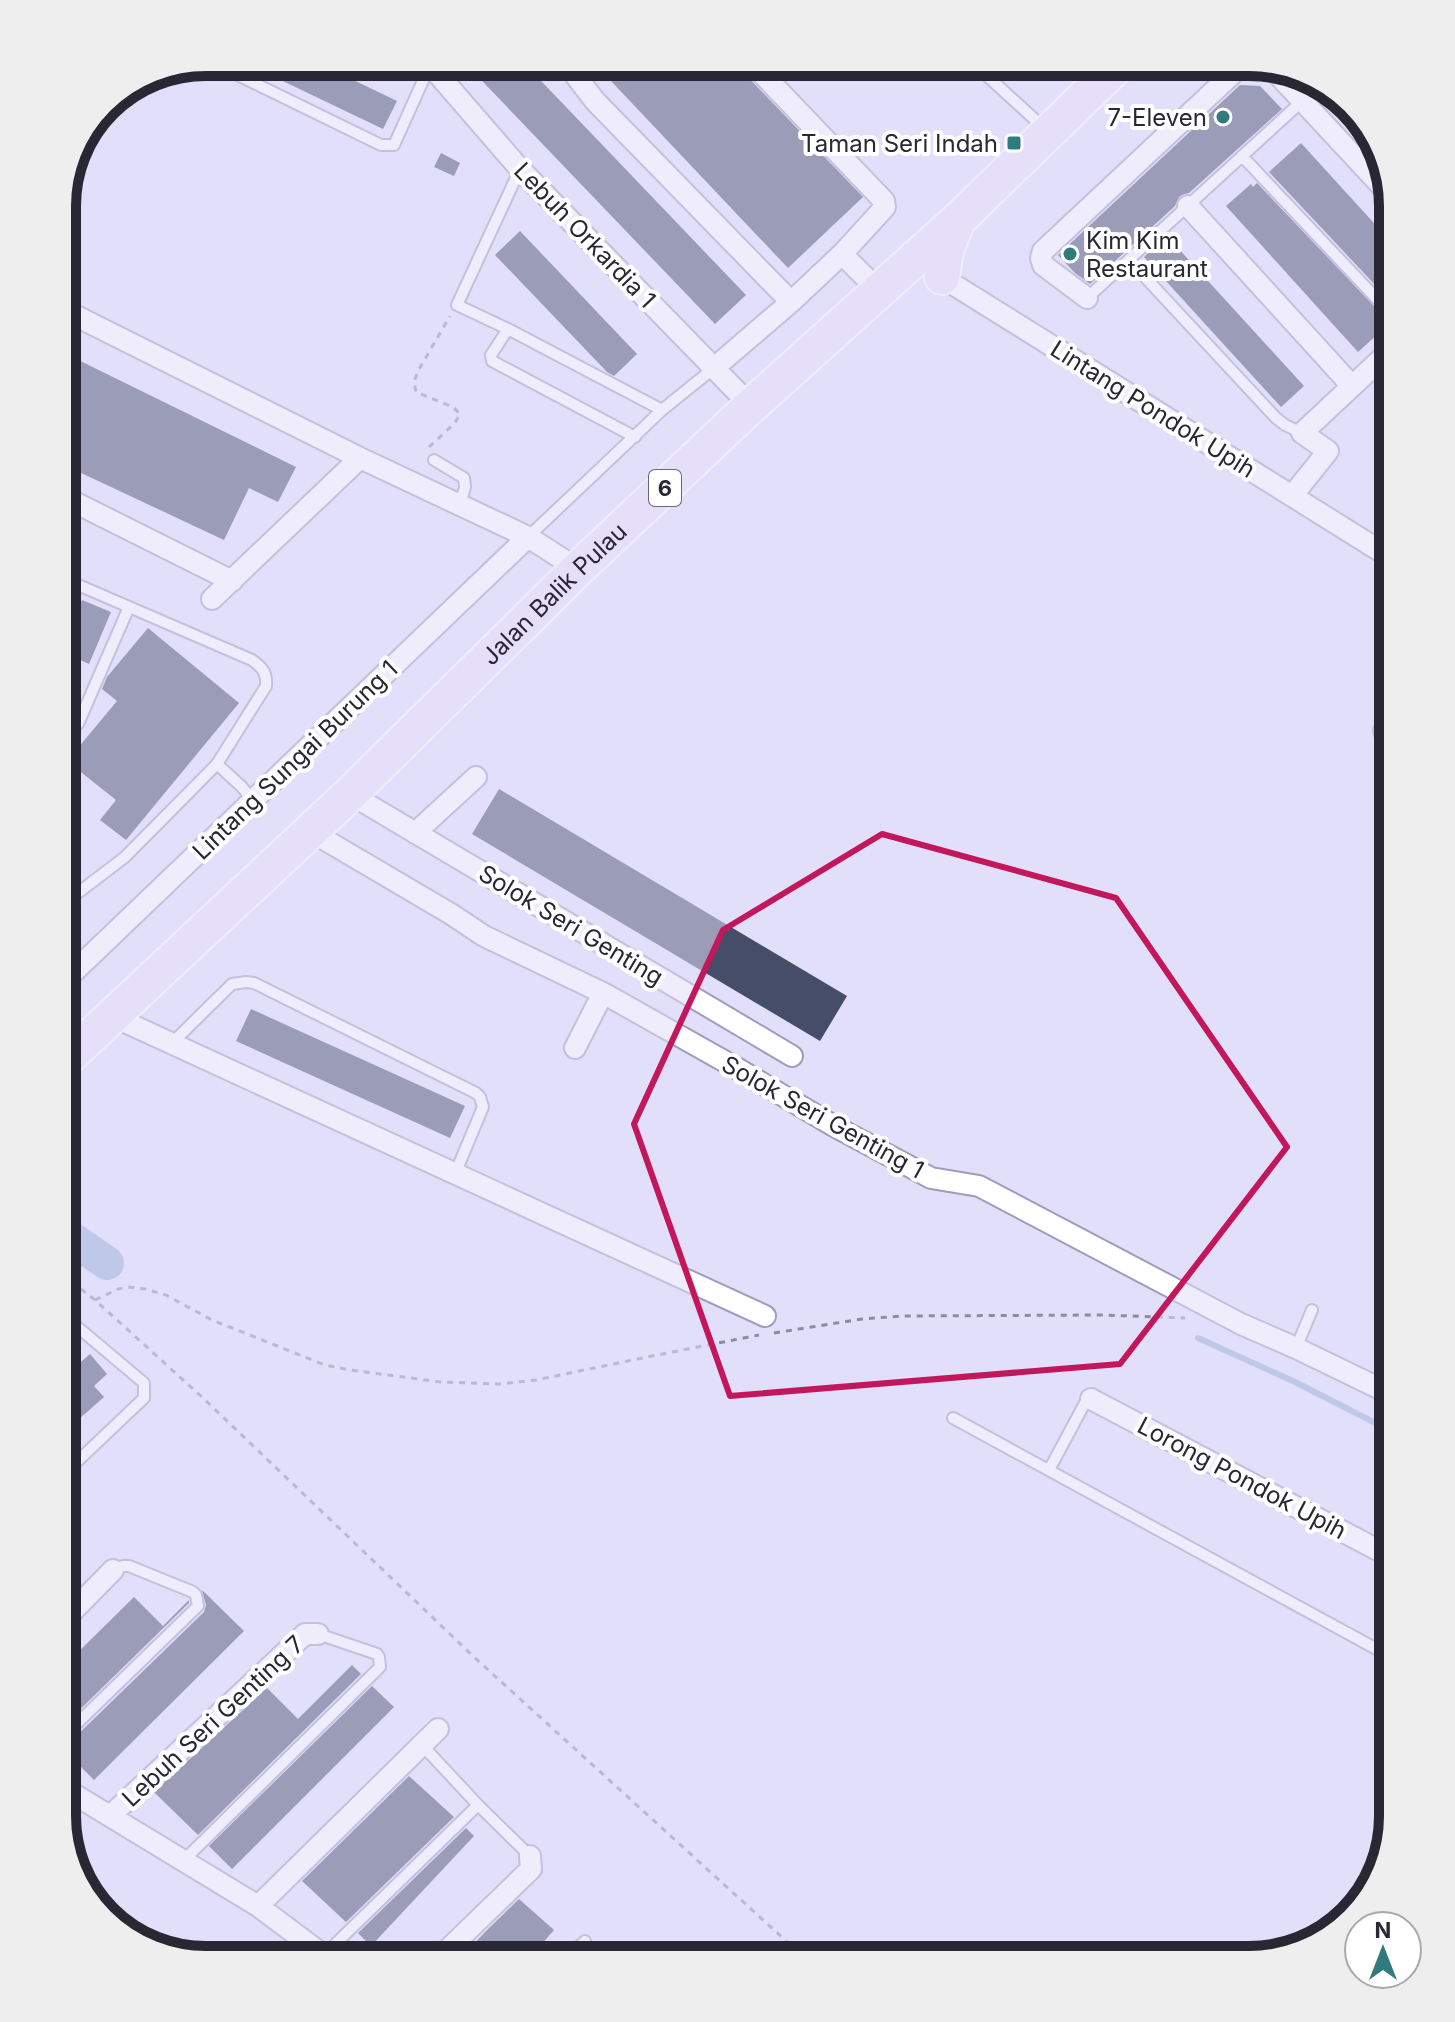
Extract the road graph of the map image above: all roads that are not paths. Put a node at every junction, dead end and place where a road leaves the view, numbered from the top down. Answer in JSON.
{"nodes":[{"id":1,"x":240,"y":76,"type":"edge"},
{"id":2,"x":423,"y":76,"type":"edge"},
{"id":3,"x":439,"y":76,"type":"edge"},
{"id":4,"x":576,"y":76,"type":"edge"},
{"id":5,"x":764,"y":76,"type":"edge"},
{"id":6,"x":987,"y":76,"type":"edge"},
{"id":7,"x":1102,"y":76,"type":"edge"},
{"id":8,"x":1230,"y":76,"type":"edge"},
{"id":9,"x":1283,"y":80,"type":"edge"},
{"id":10,"x":1312,"y":92,"type":"edge"},
{"id":11,"x":1302,"y":101,"type":"junction"},
{"id":12,"x":1048,"y":132,"type":"junction"},
{"id":13,"x":1242,"y":156,"type":"junction"},
{"id":14,"x":520,"y":169,"type":"junction"},
{"id":15,"x":1376,"y":180,"type":"edge"},
{"id":16,"x":1188,"y":206,"type":"junction"},
{"id":17,"x":958,"y":220,"type":"junction"},
{"id":18,"x":842,"y":254,"type":"junction"},
{"id":19,"x":913,"y":260,"type":"junction"},
{"id":20,"x":1129,"y":260,"type":"junction"},
{"id":21,"x":942,"y":277,"type":"junction"},
{"id":22,"x":879,"y":291,"type":"junction"},
{"id":23,"x":1087,"y":298,"type":"joint"},
{"id":24,"x":1379,"y":301,"type":"edge"},
{"id":25,"x":791,"y":302,"type":"junction"},
{"id":26,"x":76,"y":316,"type":"edge"},
{"id":27,"x":508,"y":329,"type":"junction"},
{"id":28,"x":1379,"y":361,"type":"edge"},
{"id":29,"x":714,"y":368,"type":"junction"},
{"id":30,"x":1352,"y":386,"type":"junction"},
{"id":31,"x":751,"y":406,"type":"junction"},
{"id":32,"x":662,"y":410,"type":"junction"},
{"id":33,"x":1302,"y":433,"type":"junction"},
{"id":34,"x":635,"y":437,"type":"junction"},
{"id":35,"x":360,"y":458,"type":"junction"},
{"id":36,"x":434,"y":460,"type":"road end"},
{"id":37,"x":1292,"y":496,"type":"junction"},
{"id":38,"x":76,"y":503,"type":"edge"},
{"id":39,"x":460,"y":505,"type":"junction"},
{"id":40,"x":528,"y":537,"type":"junction"},
{"id":41,"x":1379,"y":550,"type":"edge"},
{"id":42,"x":578,"y":569,"type":"junction"},
{"id":43,"x":232,"y":581,"type":"junction"},
{"id":44,"x":76,"y":584,"type":"edge"},
{"id":45,"x":212,"y":599,"type":"dead end"},
{"id":46,"x":129,"y":607,"type":"junction"},
{"id":47,"x":78,"y":724,"type":"dead end"},
{"id":48,"x":217,"y":764,"type":"junction"},
{"id":49,"x":476,"y":777,"type":"dead end"},
{"id":50,"x":350,"y":794,"type":"junction"},
{"id":51,"x":253,"y":801,"type":"junction"},
{"id":52,"x":310,"y":831,"type":"junction"},
{"id":53,"x":415,"y":833,"type":"junction"},
{"id":54,"x":76,"y":894,"type":"edge"},
{"id":55,"x":76,"y":970,"type":"edge"},
{"id":56,"x":603,"y":993,"type":"junction"},
{"id":57,"x":112,"y":1016,"type":"junction"},
{"id":58,"x":171,"y":1044,"type":"junction"},
{"id":59,"x":575,"y":1048,"type":"dead end"},
{"id":60,"x":76,"y":1050,"type":"edge"},
{"id":61,"x":792,"y":1056,"type":"dead end"},
{"id":62,"x":455,"y":1174,"type":"junction"},
{"id":63,"x":1312,"y":1310,"type":"dead end"},
{"id":64,"x":76,"y":1326,"type":"edge"},
{"id":65,"x":767,"y":1328,"type":"road end"},
{"id":66,"x":1296,"y":1348,"type":"junction"},
{"id":67,"x":1379,"y":1388,"type":"edge"},
{"id":68,"x":1091,"y":1399,"type":"joint"},
{"id":69,"x":953,"y":1418,"type":"dead end"},
{"id":70,"x":76,"y":1463,"type":"edge"},
{"id":71,"x":1049,"y":1470,"type":"junction"},
{"id":72,"x":1379,"y":1551,"type":"edge"},
{"id":73,"x":113,"y":1570,"type":"joint"},
{"id":74,"x":76,"y":1608,"type":"edge"},
{"id":75,"x":318,"y":1634,"type":"joint"},
{"id":76,"x":1379,"y":1650,"type":"edge"},
{"id":77,"x":76,"y":1724,"type":"edge"},
{"id":78,"x":438,"y":1729,"type":"dead end"},
{"id":79,"x":422,"y":1745,"type":"junction"},
{"id":80,"x":76,"y":1795,"type":"edge"},
{"id":81,"x":478,"y":1805,"type":"junction"},
{"id":82,"x":110,"y":1816,"type":"junction"},
{"id":83,"x":530,"y":1856,"type":"joint"},
{"id":84,"x":184,"y":1860,"type":"junction"},
{"id":85,"x":258,"y":1906,"type":"junction"},
{"id":86,"x":585,"y":1941,"type":"dead end"},
{"id":87,"x":311,"y":1946,"type":"edge"},
{"id":88,"x":339,"y":1946,"type":"edge"},
{"id":89,"x":451,"y":1946,"type":"edge"},
{"id":90,"x":580,"y":1946,"type":"edge"}],
"edges":[{"from":1,"to":2,"type":"lane"},
{"from":3,"to":14,"type":"street","name":"Lebuh Orkardia 1"},
{"from":4,"to":25,"type":"street"},
{"from":5,"to":18,"type":"street"},
{"from":6,"to":12,"type":"lane"},
{"from":7,"to":12,"type":"main road","name":"Jalan Balik Pulau","number":"6"},
{"from":8,"to":23,"type":"street"},
{"from":9,"to":11,"type":"street"},
{"from":10,"to":11,"type":"lane"},
{"from":11,"to":13,"type":"lane"},
{"from":11,"to":15,"type":"street"},
{"from":12,"to":17,"type":"main road","name":"Jalan Balik Pulau","number":"6"},
{"from":13,"to":16,"type":"lane"},
{"from":13,"to":24,"type":"lane"},
{"from":14,"to":27,"type":"lane"},
{"from":14,"to":29,"type":"street","name":"Lebuh Orkardia 1"},
{"from":16,"to":20,"type":"lane"},
{"from":16,"to":30,"type":"street"},
{"from":17,"to":19,"type":"main road","name":"Jalan Balik Pulau","number":"6"},
{"from":17,"to":21,"type":"main road"},
{"from":18,"to":22,"type":"street"},
{"from":18,"to":25,"type":"street"},
{"from":19,"to":21,"type":"street","name":"Lintang Pondok Upih"},
{"from":19,"to":22,"type":"main road","name":"Jalan Balik Pulau","number":"6"},
{"from":20,"to":23,"type":"lane"},
{"from":20,"to":33,"type":"lane"},
{"from":21,"to":37,"type":"street","name":"Lintang Pondok Upih"},
{"from":22,"to":31,"type":"main road","name":"Jalan Balik Pulau","number":"6"},
{"from":25,"to":29,"type":"street"},
{"from":26,"to":35,"type":"street"},
{"from":27,"to":32,"type":"lane"},
{"from":27,"to":34,"type":"lane"},
{"from":28,"to":30,"type":"street"},
{"from":29,"to":31,"type":"street","name":"Lebuh Orkardia 1"},
{"from":29,"to":32,"type":"lane"},
{"from":30,"to":33,"type":"street"},
{"from":31,"to":42,"type":"main road","name":"Jalan Balik Pulau","number":"6"},
{"from":32,"to":34,"type":"lane"},
{"from":33,"to":37,"type":"street"},
{"from":34,"to":40,"type":"lane"},
{"from":35,"to":39,"type":"street"},
{"from":35,"to":43,"type":"street"},
{"from":36,"to":39,"type":"lane"},
{"from":37,"to":41,"type":"street","name":"Lintang Pondok Upih"},
{"from":38,"to":43,"type":"street"},
{"from":39,"to":40,"type":"street"},
{"from":40,"to":42,"type":"street"},
{"from":40,"to":51,"type":"street","name":"Lintang Sungai Burung 1"},
{"from":42,"to":50,"type":"main road","name":"Jalan Balik Pulau","number":"6"},
{"from":43,"to":45,"type":"street"},
{"from":44,"to":46,"type":"lane"},
{"from":46,"to":47,"type":"lane"},
{"from":46,"to":48,"type":"lane"},
{"from":48,"to":51,"type":"lane"},
{"from":48,"to":54,"type":"lane"},
{"from":49,"to":53,"type":"street"},
{"from":50,"to":52,"type":"main road","name":"Jalan Balik Pulau","number":"6"},
{"from":50,"to":53,"type":"street","name":"Solok Seri Genting"},
{"from":51,"to":55,"type":"street","name":"Lintang Sungai Burung 1"},
{"from":52,"to":56,"type":"street","name":"Solok Seri Genting 1"},
{"from":52,"to":57,"type":"main road","name":"Jalan Balik Pulau","number":"6"},
{"from":53,"to":61,"type":"street","name":"Solok Seri Genting"},
{"from":56,"to":59,"type":"street"},
{"from":56,"to":66,"type":"street","name":"Solok Seri Genting 1"},
{"from":57,"to":58,"type":"street"},
{"from":57,"to":60,"type":"main road","name":"Jalan Balik Pulau","number":"6"},
{"from":58,"to":62,"type":"street"},
{"from":58,"to":62,"type":"lane"},
{"from":62,"to":65,"type":"street"},
{"from":63,"to":66,"type":"lane"},
{"from":64,"to":70,"type":"lane"},
{"from":66,"to":67,"type":"street","name":"Solok Seri Genting 1"},
{"from":68,"to":71,"type":"lane"},
{"from":68,"to":72,"type":"street","name":"Lorong Pondok Upih"},
{"from":69,"to":71,"type":"lane"},
{"from":71,"to":76,"type":"lane"},
{"from":73,"to":74,"type":"street"},
{"from":73,"to":77,"type":"lane"},
{"from":75,"to":82,"type":"street","name":"Lebuh Seri Genting 7"},
{"from":75,"to":84,"type":"lane"},
{"from":78,"to":79,"type":"street"},
{"from":79,"to":81,"type":"lane"},
{"from":79,"to":85,"type":"street"},
{"from":80,"to":82,"type":"street"},
{"from":81,"to":83,"type":"lane"},
{"from":81,"to":88,"type":"lane"},
{"from":82,"to":84,"type":"street"},
{"from":83,"to":89,"type":"street"},
{"from":84,"to":85,"type":"street"},
{"from":85,"to":87,"type":"street"},
{"from":86,"to":90,"type":"lane"}]}
